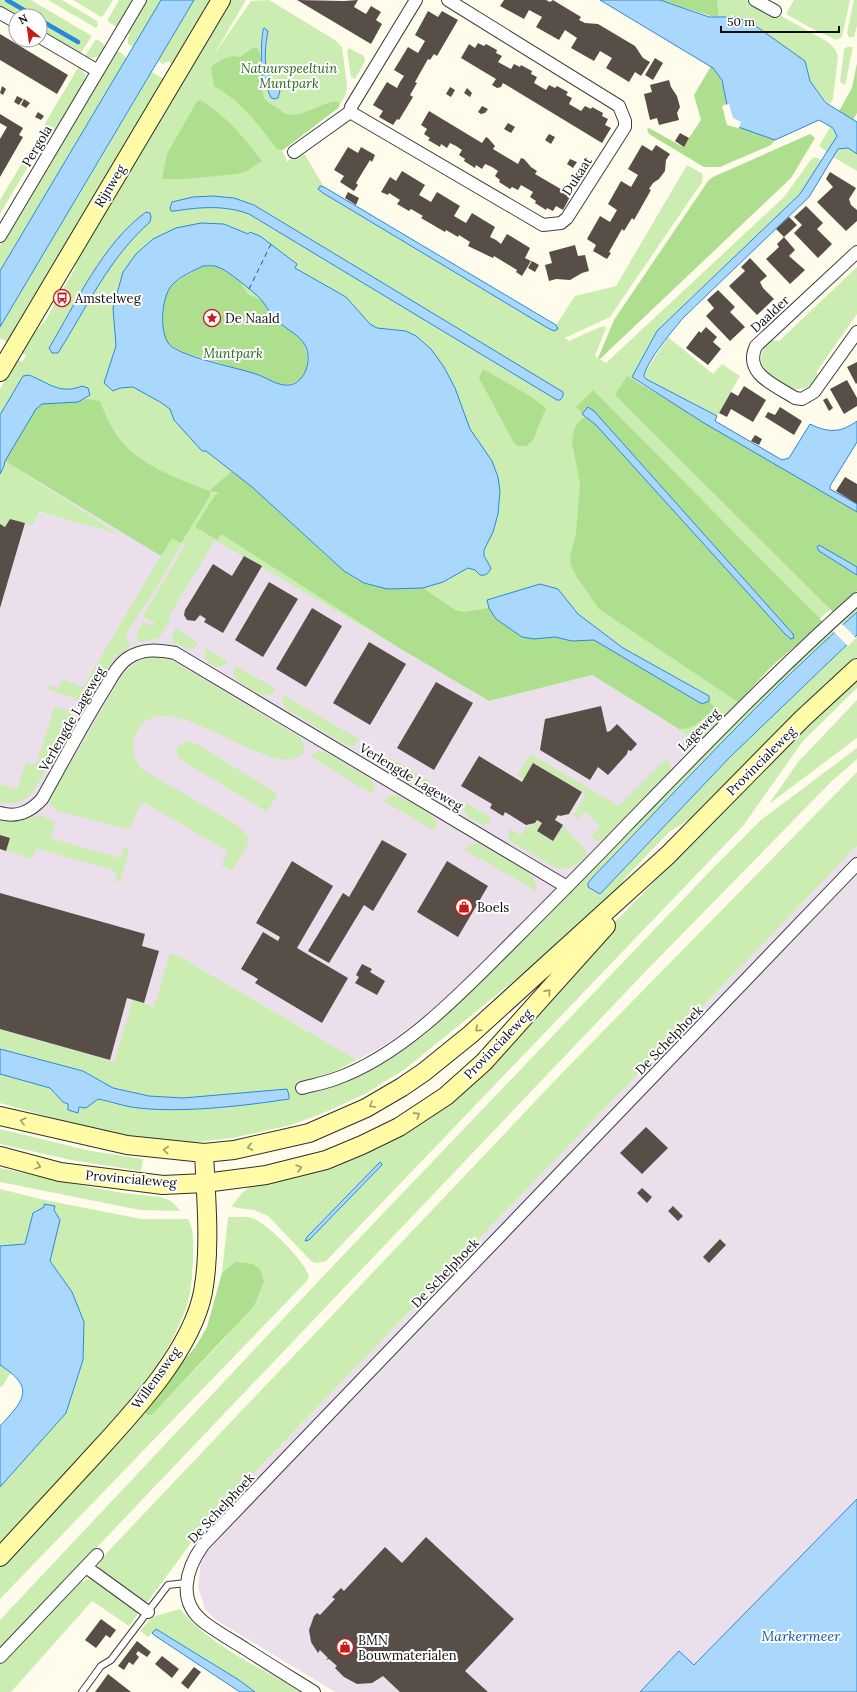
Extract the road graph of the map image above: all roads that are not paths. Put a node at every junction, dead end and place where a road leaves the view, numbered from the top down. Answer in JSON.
{"nodes":[{"id":1,"x":140,"y":0,"type":"edge"},
{"id":2,"x":221,"y":0,"type":"edge"},
{"id":3,"x":416,"y":0,"type":"edge"},
{"id":4,"x":448,"y":0,"type":"edge"},
{"id":5,"x":755,"y":0,"type":"edge"},
{"id":6,"x":775,"y":11,"type":"dead end"},
{"id":7,"x":48,"y":42,"type":"edge"},
{"id":8,"x":98,"y":71,"type":"junction"},
{"id":9,"x":350,"y":112,"type":"junction"},
{"id":10,"x":294,"y":152,"type":"dead end"},
{"id":11,"x":0,"y":236,"type":"edge"},
{"id":12,"x":857,"y":252,"type":"edge"},
{"id":13,"x":857,"y":332,"type":"edge"},
{"id":14,"x":0,"y":372,"type":"edge"},
{"id":15,"x":857,"y":599,"type":"edge"},
{"id":16,"x":857,"y":668,"type":"edge"},
{"id":17,"x":0,"y":813,"type":"edge"},
{"id":18,"x":668,"y":856,"type":"junction"},
{"id":19,"x":857,"y":864,"type":"edge"},
{"id":20,"x":567,"y":887,"type":"junction"},
{"id":21,"x":302,"y":1088,"type":"dead end"},
{"id":22,"x":0,"y":1116,"type":"edge"},
{"id":23,"x":204,"y":1153,"type":"junction"},
{"id":24,"x":0,"y":1156,"type":"edge"},
{"id":25,"x":205,"y":1182,"type":"junction"},
{"id":26,"x":97,"y":1555,"type":"dead end"},
{"id":27,"x":0,"y":1557,"type":"edge"},
{"id":28,"x":86,"y":1567,"type":"junction"},
{"id":29,"x":186,"y":1583,"type":"junction"},
{"id":30,"x":148,"y":1612,"type":"junction"},
{"id":31,"x":0,"y":1657,"type":"edge"},
{"id":32,"x":82,"y":1692,"type":"edge"},
{"id":33,"x":314,"y":1692,"type":"edge"}],
"edges":[{"from":1,"to":8,"type":"street","name":"Pergola"},
{"from":2,"to":14,"type":"main road","name":"Rijnweg"},
{"from":3,"to":9,"type":"street"},
{"from":4,"to":9,"type":"street","name":"Dukaat"},
{"from":5,"to":6,"type":"street"},
{"from":7,"to":8,"type":"street"},
{"from":8,"to":11,"type":"street","name":"Pergola"},
{"from":9,"to":10,"type":"street"},
{"from":12,"to":13,"type":"street","name":"Daalder"},
{"from":15,"to":20,"type":"street","name":"Lageweg"},
{"from":16,"to":18,"type":"main road","name":"Provincialeweg"},
{"from":17,"to":20,"type":"street","name":"Verlengde Lageweg"},
{"from":18,"to":23,"type":"main road","name":"Provincialeweg","one_way":true},
{"from":25,"to":18,"type":"main road","name":"Provincialeweg","one_way":true},
{"from":19,"to":29,"type":"street","name":"De Schelphoek"},
{"from":20,"to":21,"type":"street"},
{"from":23,"to":22,"type":"main road","name":"Provincialeweg","one_way":true},
{"from":23,"to":25,"type":"main road","name":"Willemsweg"},
{"from":24,"to":25,"type":"main road","name":"Provincialeweg","one_way":true},
{"from":25,"to":27,"type":"main road","name":"Willemsweg"},
{"from":26,"to":28,"type":"street"},
{"from":28,"to":30,"type":"street"},
{"from":28,"to":31,"type":"street"},
{"from":29,"to":30,"type":"lane"},
{"from":29,"to":33,"type":"street","name":"De Schelphoek"},
{"from":30,"to":32,"type":"lane"}]}
